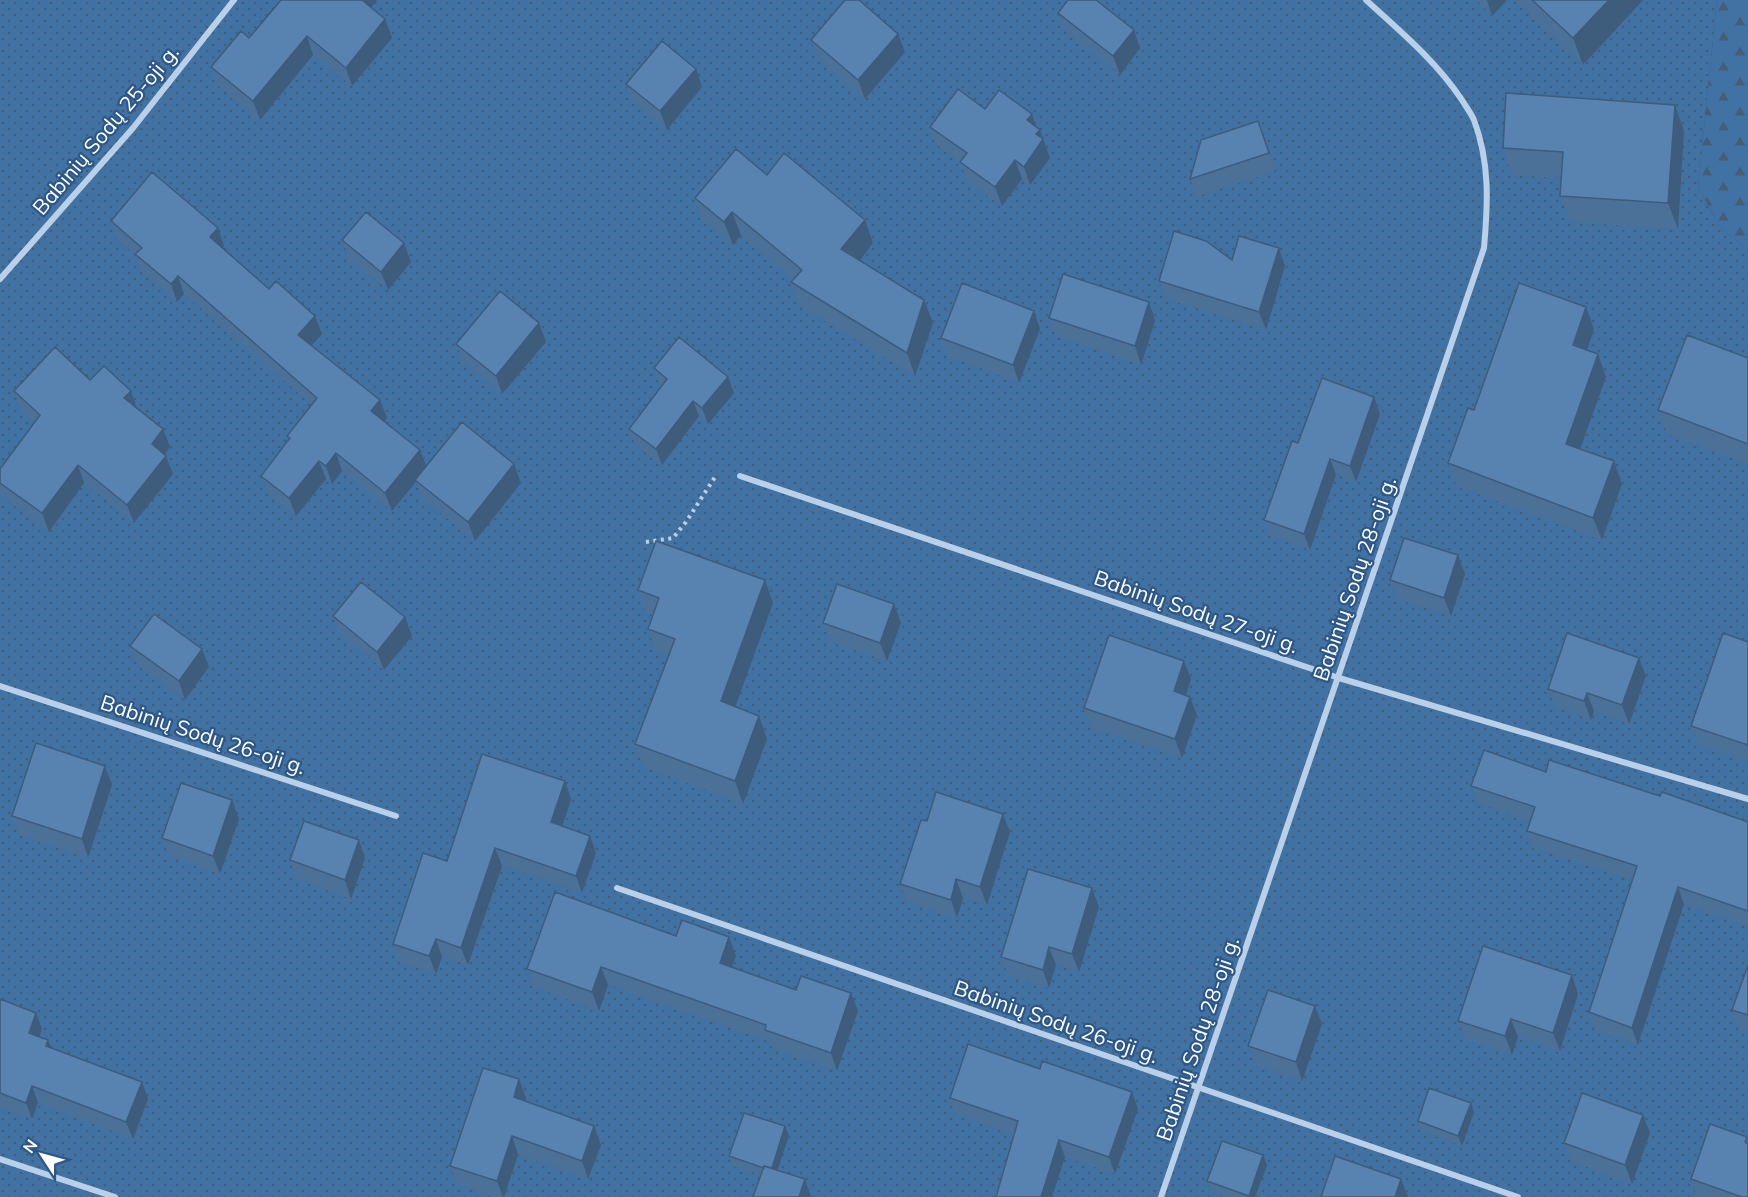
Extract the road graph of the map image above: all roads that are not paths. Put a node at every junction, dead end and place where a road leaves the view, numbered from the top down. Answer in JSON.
{"nodes":[{"id":1,"x":234,"y":0,"type":"edge"},
{"id":2,"x":1366,"y":0,"type":"edge"},
{"id":3,"x":0,"y":279,"type":"edge"},
{"id":4,"x":740,"y":476,"type":"road end"},
{"id":5,"x":1339,"y":678,"type":"junction"},
{"id":6,"x":0,"y":686,"type":"edge"},
{"id":7,"x":1748,"y":800,"type":"edge"},
{"id":8,"x":396,"y":816,"type":"dead end"},
{"id":9,"x":617,"y":888,"type":"dead end"},
{"id":10,"x":1199,"y":1088,"type":"junction"},
{"id":11,"x":0,"y":1159,"type":"edge"},
{"id":12,"x":115,"y":1197,"type":"edge"},
{"id":13,"x":1161,"y":1197,"type":"edge"},
{"id":14,"x":1518,"y":1197,"type":"edge"}],
"edges":[{"from":1,"to":3,"type":"street","name":"Babinių Sodų 25-oji g."},
{"from":2,"to":5,"type":"street","name":"Babinių Sodų 28-oji g."},
{"from":4,"to":5,"type":"street","name":"Babinių Sodų 27-oji g."},
{"from":5,"to":7,"type":"street","name":"Babinių Sodų 27-oji g."},
{"from":5,"to":10,"type":"street","name":"Babinių Sodų 28-oji g."},
{"from":6,"to":8,"type":"street","name":"Babinių Sodų 26-oji g."},
{"from":9,"to":10,"type":"street","name":"Babinių Sodų 26-oji g."},
{"from":10,"to":13,"type":"street","name":"Babinių Sodų 28-oji g."},
{"from":10,"to":14,"type":"street","name":"Babinių Sodų 26-oji g."},
{"from":11,"to":12,"type":"street"}]}
